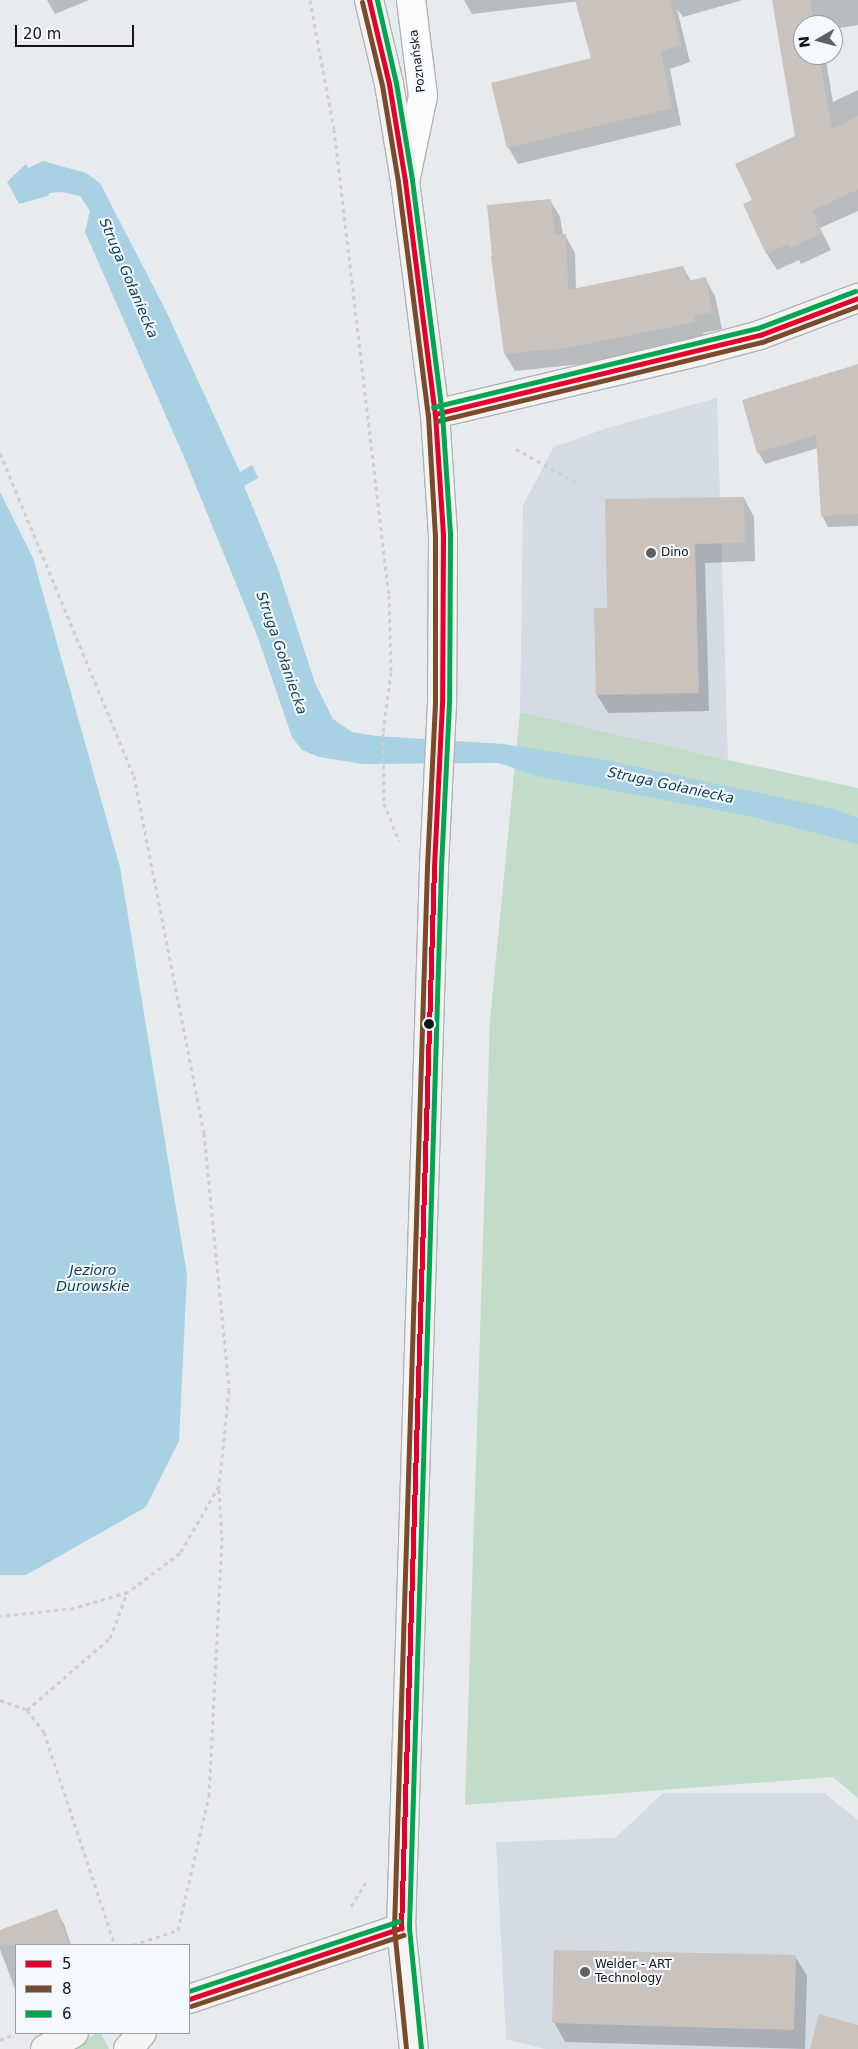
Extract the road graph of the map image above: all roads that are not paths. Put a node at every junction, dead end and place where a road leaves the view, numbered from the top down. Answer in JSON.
{"nodes":[{"id":1,"x":368,"y":0,"type":"edge"},
{"id":2,"x":411,"y":0,"type":"edge"},
{"id":3,"x":405,"y":181,"type":"junction"},
{"id":4,"x":858,"y":298,"type":"edge"},
{"id":5,"x":434,"y":414,"type":"junction"},
{"id":6,"x":401,"y":1928,"type":"junction"},
{"id":7,"x":190,"y":1999,"type":"edge"},
{"id":8,"x":72,"y":2034,"type":"edge"},
{"id":9,"x":141,"y":2034,"type":"edge"},
{"id":10,"x":45,"y":2049,"type":"edge"},
{"id":11,"x":128,"y":2049,"type":"edge"},
{"id":12,"x":414,"y":2049,"type":"edge"}],
"edges":[{"from":1,"to":3,"type":"street"},
{"from":2,"to":3,"type":"street","name":"Poznańska"},
{"from":3,"to":5,"type":"street"},
{"from":4,"to":5,"type":"street"},
{"from":5,"to":6,"type":"street"},
{"from":6,"to":7,"type":"street"},
{"from":6,"to":12,"type":"street"},
{"from":8,"to":10,"type":"street"},
{"from":9,"to":11,"type":"street"}]}
